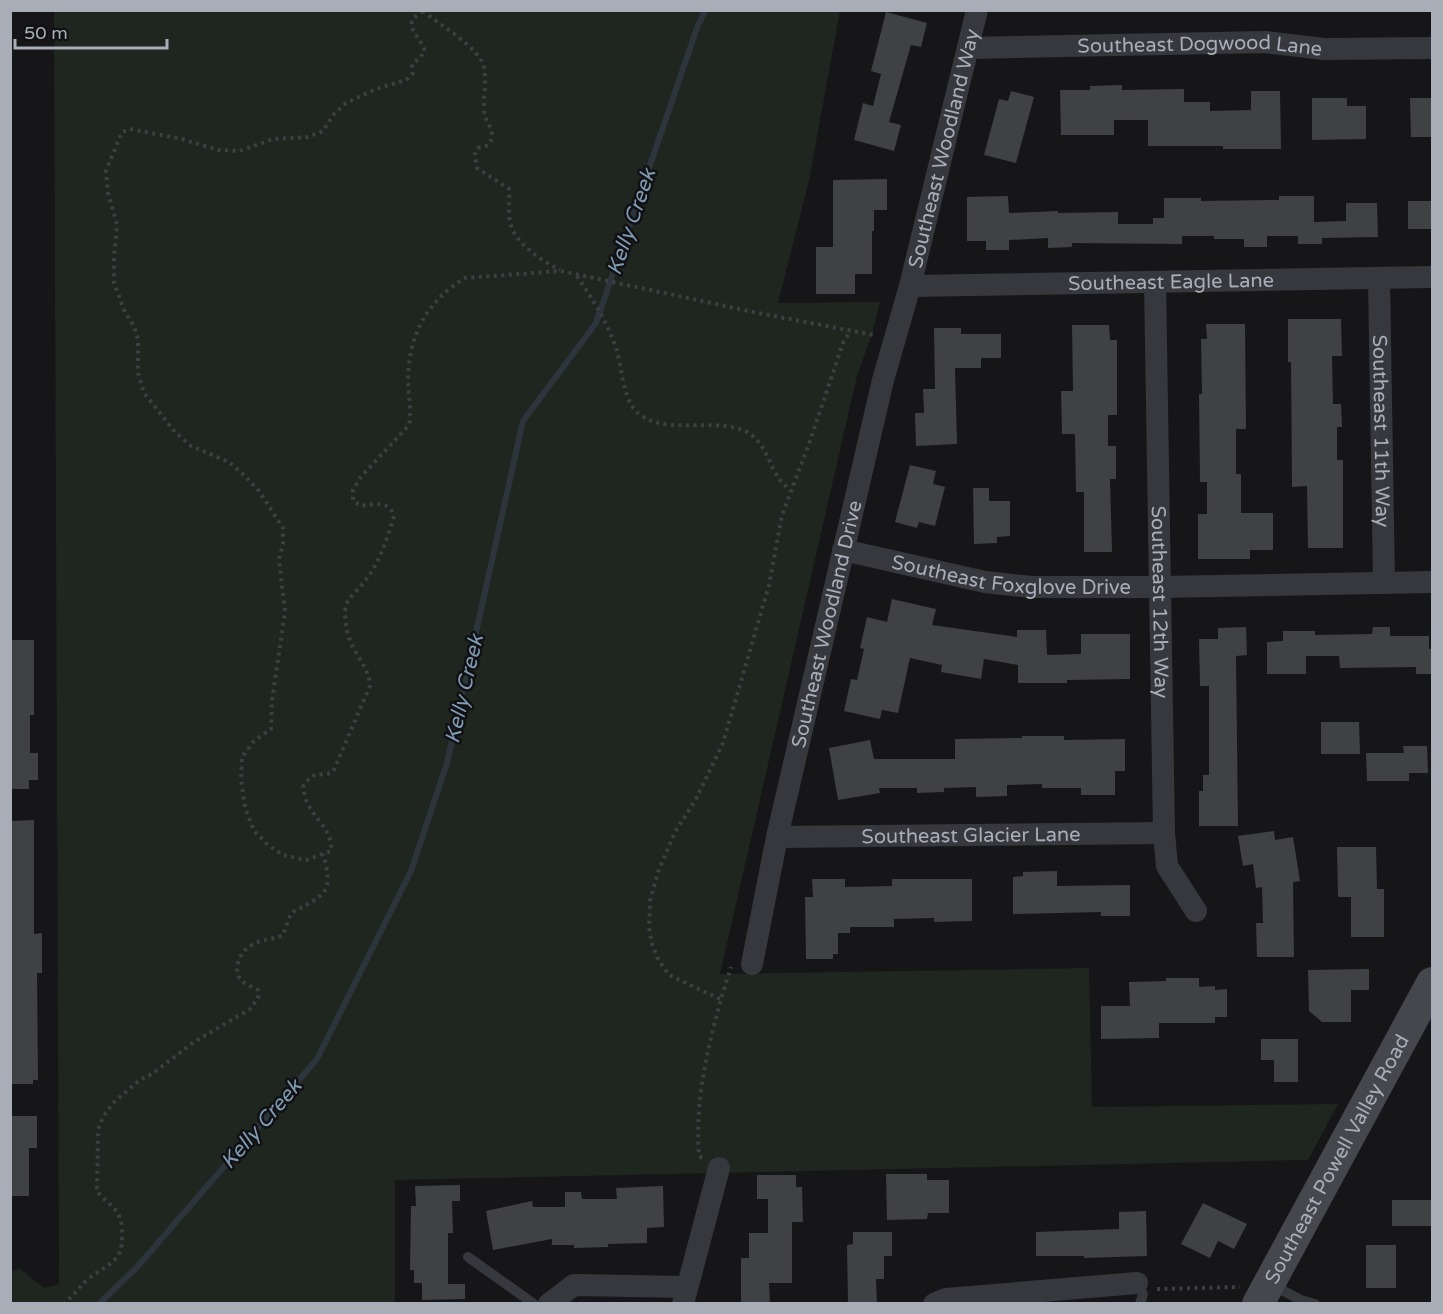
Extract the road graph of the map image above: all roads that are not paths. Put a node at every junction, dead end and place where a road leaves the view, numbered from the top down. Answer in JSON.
{"nodes":[{"id":1,"x":978,"y":10,"type":"edge"},
{"id":2,"x":968,"y":48,"type":"junction"},
{"id":3,"x":1432,"y":48,"type":"edge"},
{"id":4,"x":1432,"y":277,"type":"edge"},
{"id":5,"x":1379,"y":278,"type":"junction"},
{"id":6,"x":1155,"y":282,"type":"junction"},
{"id":7,"x":910,"y":286,"type":"junction"},
{"id":8,"x":843,"y":550,"type":"junction"},
{"id":9,"x":1432,"y":582,"type":"edge"},
{"id":10,"x":1384,"y":583,"type":"junction"},
{"id":11,"x":1159,"y":587,"type":"junction"},
{"id":12,"x":1164,"y":833,"type":"junction"},
{"id":13,"x":777,"y":837,"type":"junction"},
{"id":14,"x":1196,"y":911,"type":"dead end"},
{"id":15,"x":752,"y":964,"type":"road end"},
{"id":16,"x":1432,"y":983,"type":"edge"},
{"id":17,"x":719,"y":1168,"type":"road end"},
{"id":18,"x":468,"y":1257,"type":"dead end"},
{"id":19,"x":1265,"y":1291,"type":"edge"},
{"id":20,"x":1138,"y":1293,"type":"edge"},
{"id":21,"x":685,"y":1295,"type":"edge"},
{"id":22,"x":534,"y":1304,"type":"edge"},
{"id":23,"x":549,"y":1304,"type":"edge"},
{"id":24,"x":934,"y":1304,"type":"edge"},
{"id":25,"x":1315,"y":1304,"type":"edge"}],
"edges":[{"from":1,"to":2,"type":"street","name":"Southeast Woodland Way"},
{"from":2,"to":3,"type":"street","name":"Southeast Dogwood Lane"},
{"from":2,"to":7,"type":"street","name":"Southeast Woodland Way"},
{"from":4,"to":5,"type":"street","name":"Southeast Eagle Lane"},
{"from":5,"to":6,"type":"street","name":"Southeast Eagle Lane"},
{"from":5,"to":10,"type":"street","name":"Southeast 11th Way"},
{"from":6,"to":7,"type":"street","name":"Southeast Eagle Lane"},
{"from":6,"to":11,"type":"street","name":"Southeast 12th Way"},
{"from":7,"to":8,"type":"street","name":"Southeast Woodland Drive"},
{"from":8,"to":11,"type":"street","name":"Southeast Foxglove Drive"},
{"from":8,"to":13,"type":"street","name":"Southeast Woodland Drive"},
{"from":9,"to":10,"type":"street","name":"Southeast Foxglove Drive"},
{"from":10,"to":11,"type":"street","name":"Southeast Foxglove Drive"},
{"from":11,"to":12,"type":"street","name":"Southeast 12th Way"},
{"from":12,"to":13,"type":"street","name":"Southeast Glacier Lane"},
{"from":12,"to":14,"type":"street","name":"Southeast 12th Way"},
{"from":13,"to":15,"type":"street","name":"Southeast Woodland Drive"},
{"from":16,"to":19,"type":"main road","name":"Southeast Powell Valley Road"},
{"from":17,"to":21,"type":"street"},
{"from":18,"to":22,"type":"lane"},
{"from":19,"to":25,"type":"lane"},
{"from":20,"to":24,"type":"street"},
{"from":21,"to":23,"type":"street"}]}
